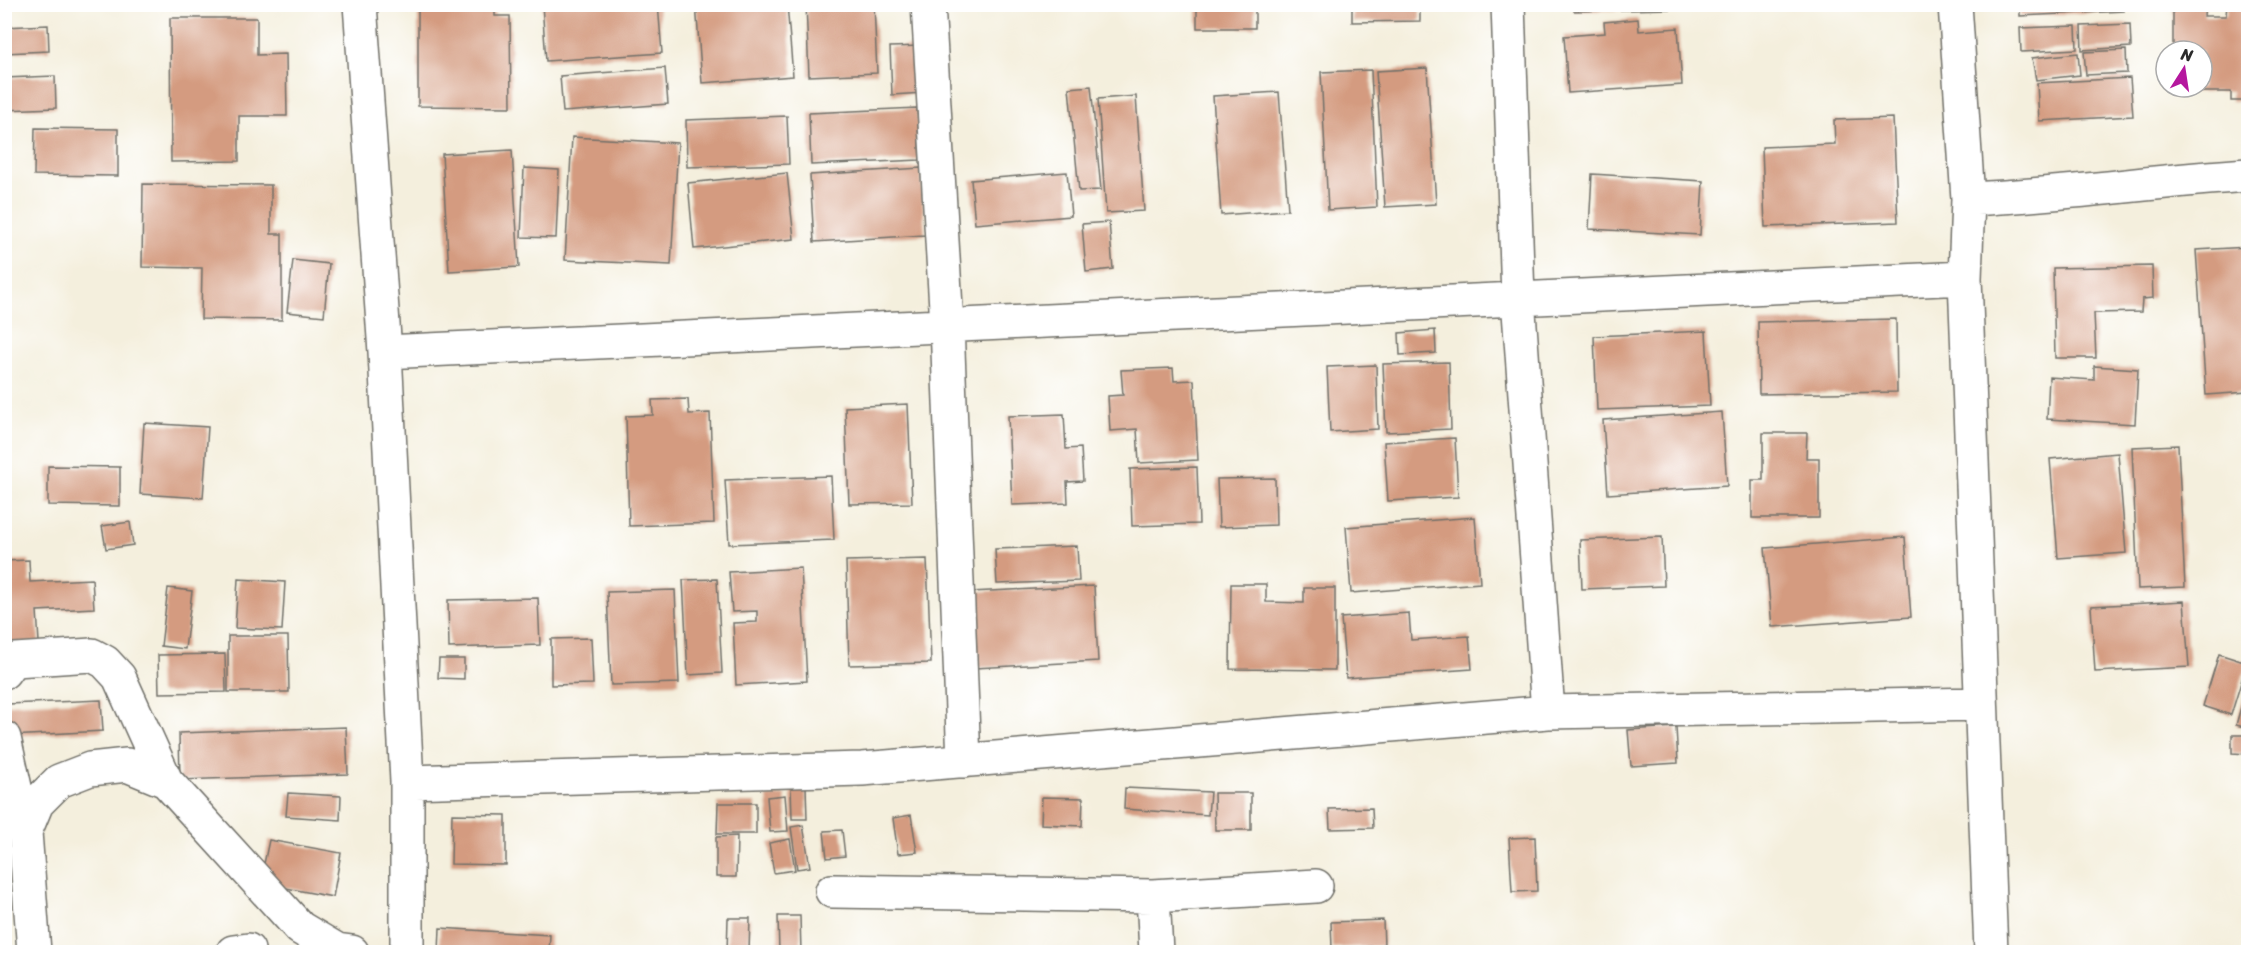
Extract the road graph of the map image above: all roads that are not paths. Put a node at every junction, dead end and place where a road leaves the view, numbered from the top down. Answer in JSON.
{"nodes":[{"id":1,"x":360,"y":4,"type":"edge"},
{"id":2,"x":928,"y":4,"type":"edge"},
{"id":3,"x":1508,"y":4,"type":"edge"},
{"id":4,"x":1955,"y":4,"type":"edge"},
{"id":5,"x":2248,"y":175,"type":"edge"},
{"id":6,"x":1968,"y":199,"type":"junction"},
{"id":7,"x":1965,"y":278,"type":"junction"},
{"id":8,"x":1518,"y":298,"type":"junction"},
{"id":9,"x":947,"y":325,"type":"junction"},
{"id":10,"x":386,"y":352,"type":"junction"},
{"id":11,"x":4,"y":672,"type":"edge"},
{"id":12,"x":1982,"y":704,"type":"junction"},
{"id":13,"x":1548,"y":712,"type":"junction"},
{"id":14,"x":4,"y":738,"type":"edge"},
{"id":15,"x":964,"y":761,"type":"junction"},
{"id":16,"x":166,"y":781,"type":"junction"},
{"id":17,"x":407,"y":782,"type":"junction"},
{"id":18,"x":25,"y":832,"type":"junction"},
{"id":19,"x":1316,"y":886,"type":"dead end"},
{"id":20,"x":832,"y":891,"type":"dead end"},
{"id":21,"x":1153,"y":896,"type":"junction"},
{"id":22,"x":34,"y":952,"type":"edge"},
{"id":23,"x":352,"y":952,"type":"edge"},
{"id":24,"x":407,"y":952,"type":"edge"},
{"id":25,"x":1156,"y":952,"type":"edge"},
{"id":26,"x":1991,"y":952,"type":"edge"}],
"edges":[{"from":1,"to":10,"type":"street"},
{"from":2,"to":9,"type":"street"},
{"from":3,"to":8,"type":"street"},
{"from":4,"to":6,"type":"street"},
{"from":5,"to":6,"type":"street"},
{"from":6,"to":7,"type":"street"},
{"from":7,"to":8,"type":"street"},
{"from":7,"to":12,"type":"street"},
{"from":8,"to":9,"type":"street"},
{"from":8,"to":13,"type":"street"},
{"from":9,"to":10,"type":"street"},
{"from":9,"to":15,"type":"street"},
{"from":10,"to":17,"type":"street"},
{"from":11,"to":16,"type":"street"},
{"from":12,"to":13,"type":"street"},
{"from":12,"to":26,"type":"street"},
{"from":13,"to":15,"type":"street"},
{"from":14,"to":18,"type":"street"},
{"from":15,"to":17,"type":"street"},
{"from":16,"to":18,"type":"street"},
{"from":16,"to":23,"type":"street"},
{"from":17,"to":24,"type":"street"},
{"from":18,"to":22,"type":"street"},
{"from":19,"to":21,"type":"street"},
{"from":20,"to":21,"type":"street"},
{"from":21,"to":25,"type":"street"}]}
